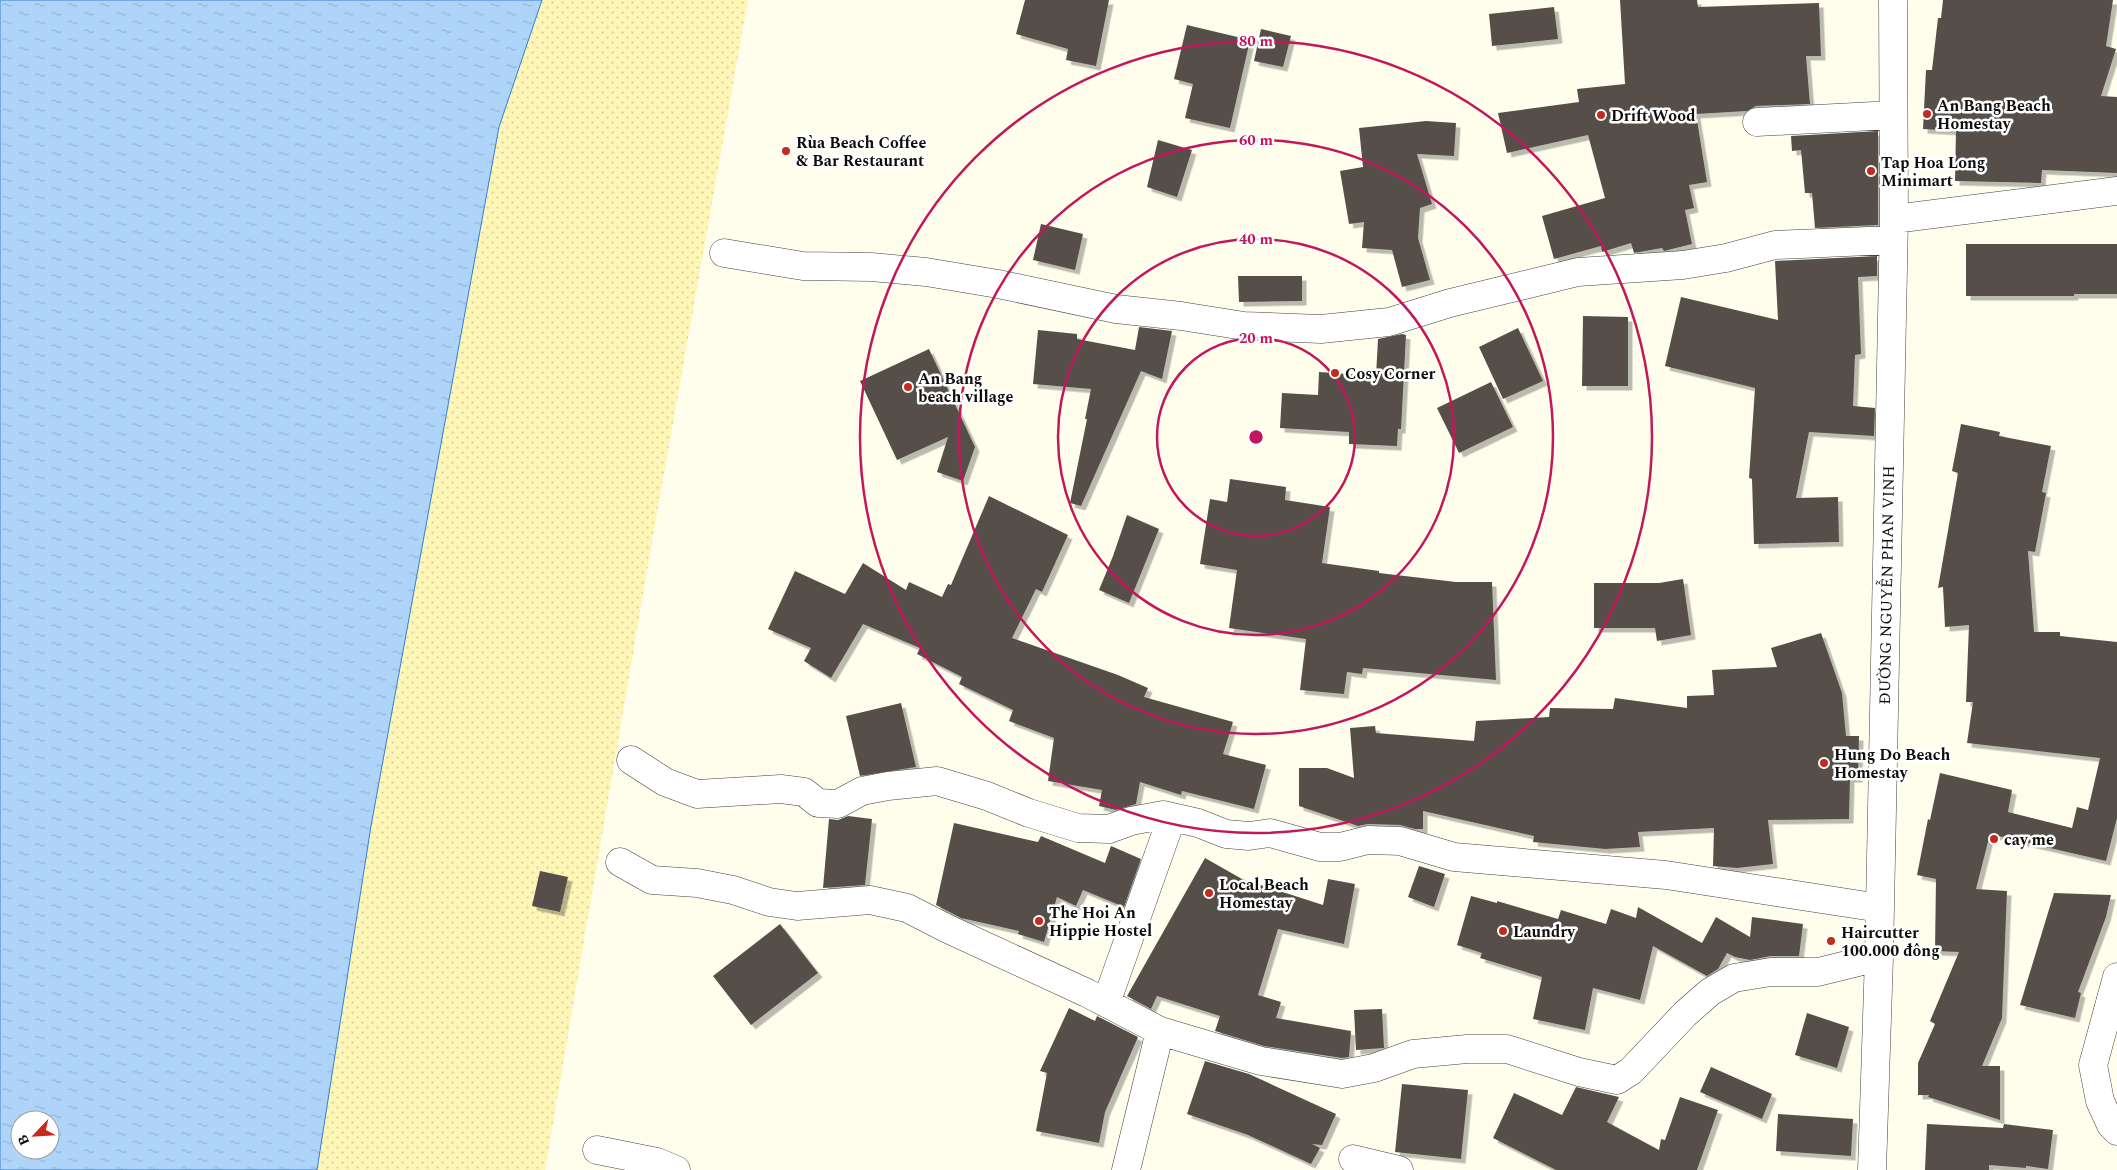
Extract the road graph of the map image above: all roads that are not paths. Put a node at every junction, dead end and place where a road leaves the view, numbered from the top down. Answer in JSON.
{"nodes":[{"id":1,"x":1893,"y":0,"type":"edge"},
{"id":2,"x":1894,"y":115,"type":"junction"},
{"id":3,"x":1757,"y":122,"type":"dead end"},
{"id":4,"x":2117,"y":191,"type":"edge"},
{"id":5,"x":1893,"y":229,"type":"junction"},
{"id":6,"x":724,"y":253,"type":"dead end"},
{"id":7,"x":631,"y":760,"type":"dead end"},
{"id":8,"x":1172,"y":817,"type":"junction"},
{"id":9,"x":620,"y":862,"type":"dead end"},
{"id":10,"x":1880,"y":908,"type":"junction"},
{"id":11,"x":1879,"y":957,"type":"junction"},
{"id":12,"x":2117,"y":977,"type":"edge"},
{"id":13,"x":1106,"y":1003,"type":"junction"},
{"id":14,"x":1160,"y":1031,"type":"junction"},
{"id":15,"x":2117,"y":1131,"type":"edge"},
{"id":16,"x":596,"y":1150,"type":"dead end"},
{"id":17,"x":1353,"y":1159,"type":"dead end"},
{"id":18,"x":676,"y":1170,"type":"edge"},
{"id":19,"x":1126,"y":1170,"type":"edge"},
{"id":20,"x":1399,"y":1170,"type":"edge"},
{"id":21,"x":1872,"y":1170,"type":"edge"}],
"edges":[{"from":1,"to":2,"type":"street","name":"ĐƯỜNG NGUYỄN PHAN VINH"},
{"from":2,"to":3,"type":"street"},
{"from":2,"to":5,"type":"street","name":"ĐƯỜNG NGUYỄN PHAN VINH"},
{"from":4,"to":5,"type":"street"},
{"from":5,"to":6,"type":"street"},
{"from":5,"to":10,"type":"street","name":"ĐƯỜNG NGUYỄN PHAN VINH"},
{"from":7,"to":8,"type":"street"},
{"from":8,"to":10,"type":"street"},
{"from":8,"to":13,"type":"street"},
{"from":9,"to":13,"type":"street"},
{"from":10,"to":11,"type":"street","name":"ĐƯỜNG NGUYỄN PHAN VINH"},
{"from":11,"to":14,"type":"street"},
{"from":11,"to":21,"type":"street","name":"ĐƯỜNG NGUYỄN PHAN VINH"},
{"from":12,"to":15,"type":"street"},
{"from":13,"to":14,"type":"street"},
{"from":14,"to":19,"type":"street"},
{"from":16,"to":18,"type":"street"},
{"from":17,"to":20,"type":"street"}]}
